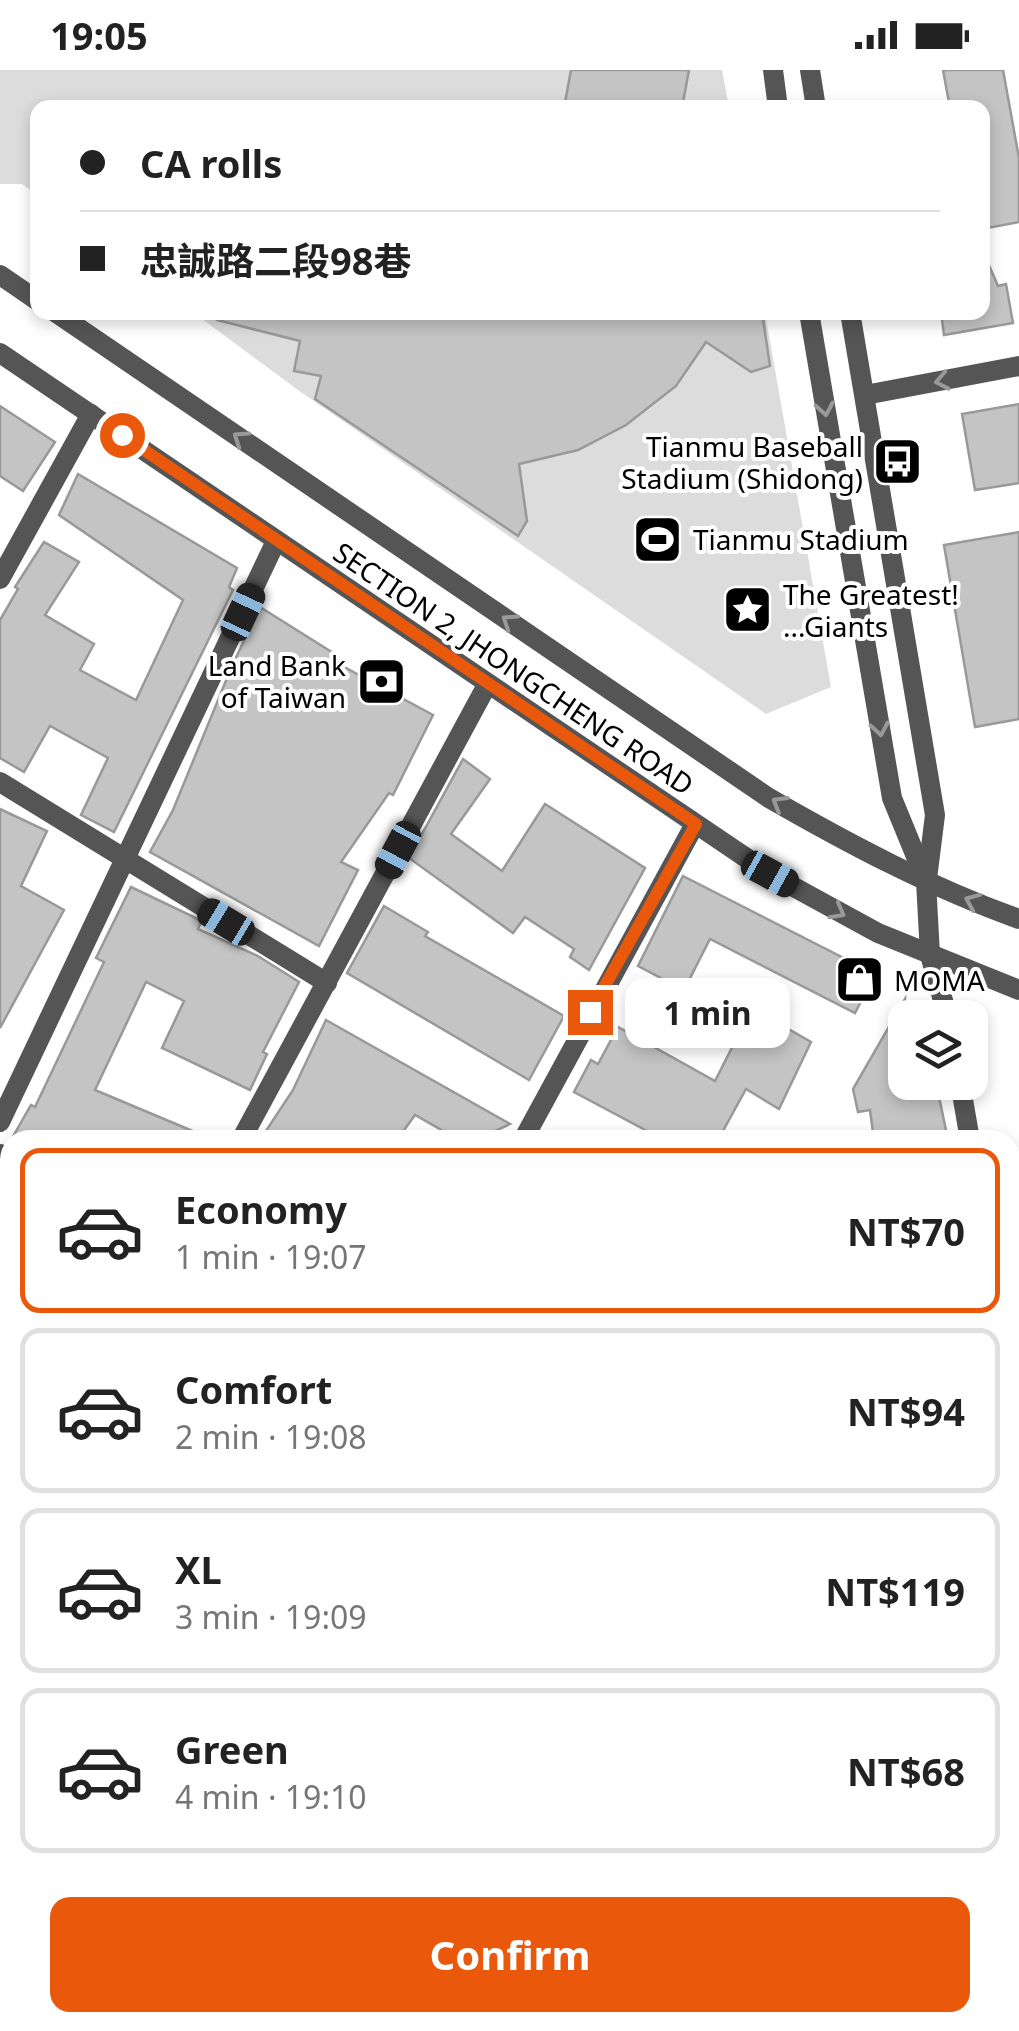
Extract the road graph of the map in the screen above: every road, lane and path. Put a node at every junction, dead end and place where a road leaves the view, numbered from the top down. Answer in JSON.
{"nodes":[{"id":1,"x":773,"y":70,"type":"edge"},
{"id":2,"x":810,"y":70,"type":"edge"},
{"id":3,"x":777,"y":100,"type":"edge"},
{"id":4,"x":815,"y":100,"type":"edge"},
{"id":5,"x":0,"y":275,"type":"edge"},
{"id":6,"x":30,"y":295,"type":"edge"},
{"id":7,"x":67,"y":320,"type":"edge"},
{"id":8,"x":810,"y":320,"type":"edge"},
{"id":9,"x":851,"y":320,"type":"edge"},
{"id":10,"x":0,"y":353,"type":"edge"},
{"id":11,"x":1019,"y":366,"type":"edge"},
{"id":12,"x":864,"y":395,"type":"junction"},
{"id":13,"x":91,"y":414,"type":"junction"},
{"id":14,"x":276,"y":541,"type":"junction"},
{"id":15,"x":0,"y":579,"type":"edge"},
{"id":16,"x":487,"y":684,"type":"junction"},
{"id":17,"x":0,"y":782,"type":"edge"},
{"id":18,"x":696,"y":824,"type":"junction"},
{"id":19,"x":126,"y":861,"type":"junction"},
{"id":20,"x":926,"y":881,"type":"junction"},
{"id":21,"x":1019,"y":919,"type":"edge"},
{"id":22,"x":930,"y":955,"type":"junction"},
{"id":23,"x":326,"y":983,"type":"junction"},
{"id":24,"x":1019,"y":990,"type":"edge"},
{"id":25,"x":943,"y":1000,"type":"edge"},
{"id":26,"x":963,"y":1100,"type":"edge"},
{"id":27,"x":0,"y":1122,"type":"edge"},
{"id":28,"x":246,"y":1130,"type":"edge"},
{"id":29,"x":529,"y":1130,"type":"edge"},
{"id":30,"x":968,"y":1130,"type":"edge"}],
"edges":[{"from":1,"to":3,"type":"street"},
{"from":2,"to":4,"type":"street"},
{"from":5,"to":6,"type":"street"},
{"from":20,"to":7,"type":"street","name":"SECTION 2, JHONGCHENG ROAD","one_way":true},
{"from":8,"to":20,"type":"street","one_way":true},
{"from":9,"to":12,"type":"street"},
{"from":10,"to":13,"type":"street","name":"SECTION 2, JHONGCHENG ROAD"},
{"from":11,"to":12,"type":"street","one_way":true},
{"from":12,"to":20,"type":"street"},
{"from":13,"to":14,"type":"street","name":"SECTION 2, JHONGCHENG ROAD"},
{"from":13,"to":15,"type":"street"},
{"from":14,"to":16,"type":"street","name":"SECTION 2, JHONGCHENG ROAD"},
{"from":14,"to":19,"type":"street"},
{"from":16,"to":18,"type":"street","name":"SECTION 2, JHONGCHENG ROAD"},
{"from":16,"to":23,"type":"street"},
{"from":17,"to":19,"type":"street"},
{"from":18,"to":22,"type":"street","name":"SECTION 2, JHONGCHENG ROAD","one_way":true},
{"from":18,"to":29,"type":"street"},
{"from":19,"to":23,"type":"street"},
{"from":19,"to":27,"type":"street"},
{"from":21,"to":20,"type":"street","name":"SECTION 2, JHONGCHENG ROAD","one_way":true},
{"from":20,"to":22,"type":"street"},
{"from":22,"to":24,"type":"street","name":"SECTION 2, JHONGCHENG ROAD"},
{"from":22,"to":25,"type":"street"},
{"from":23,"to":28,"type":"street"},
{"from":26,"to":30,"type":"street"}]}
